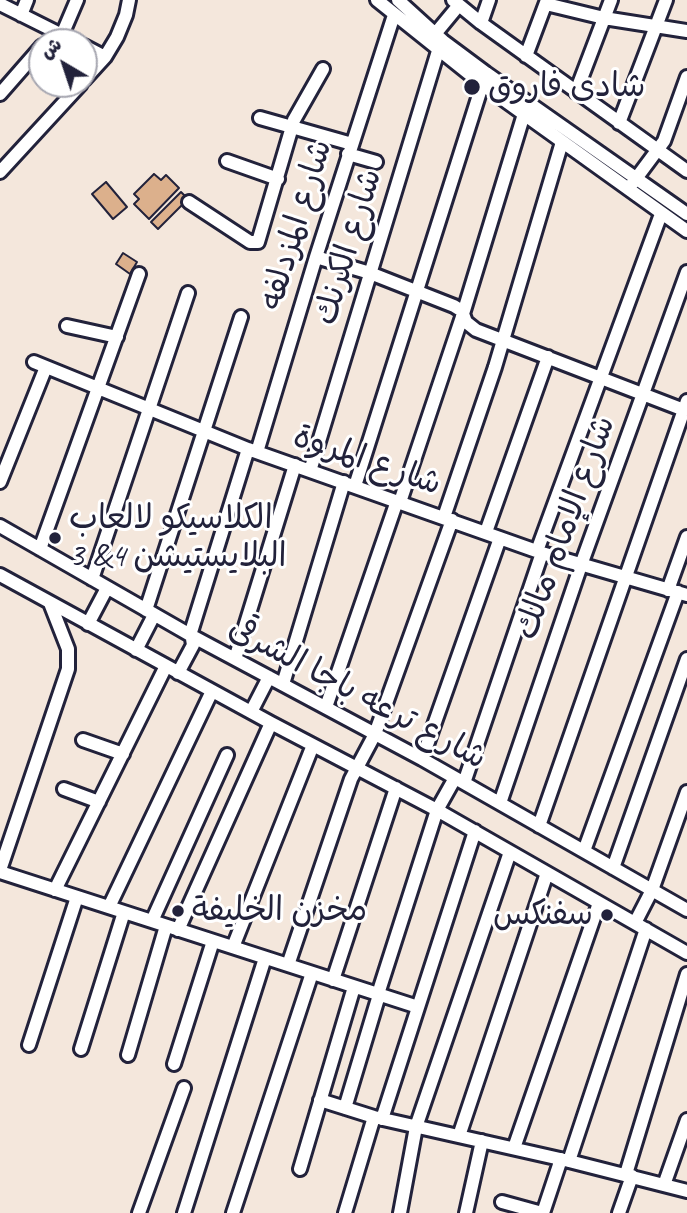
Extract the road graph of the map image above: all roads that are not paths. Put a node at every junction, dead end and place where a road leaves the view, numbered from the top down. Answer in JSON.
{"nodes":[{"id":1,"x":27,"y":0,"type":"edge"},
{"id":2,"x":77,"y":0,"type":"edge"},
{"id":3,"x":128,"y":0,"type":"edge"},
{"id":4,"x":377,"y":0,"type":"edge"},
{"id":5,"x":398,"y":0,"type":"edge"},
{"id":6,"x":489,"y":0,"type":"edge"},
{"id":7,"x":611,"y":0,"type":"edge"},
{"id":8,"x":666,"y":0,"type":"edge"},
{"id":9,"x":546,"y":2,"type":"edge"},
{"id":10,"x":456,"y":3,"type":"edge"},
{"id":11,"x":0,"y":4,"type":"edge"},
{"id":12,"x":21,"y":15,"type":"junction"},
{"id":13,"x":394,"y":15,"type":"junction"},
{"id":14,"x":604,"y":18,"type":"junction"},
{"id":15,"x":481,"y":23,"type":"junction"},
{"id":16,"x":656,"y":27,"type":"junction"},
{"id":17,"x":48,"y":28,"type":"edge"},
{"id":18,"x":61,"y":28,"type":"edge"},
{"id":19,"x":687,"y":31,"type":"edge"},
{"id":20,"x":439,"y":42,"type":"junction"},
{"id":21,"x":98,"y":53,"type":"edge"},
{"id":22,"x":526,"y":56,"type":"junction"},
{"id":23,"x":105,"y":57,"type":"junction"},
{"id":24,"x":28,"y":62,"type":"edge"},
{"id":25,"x":98,"y":65,"type":"edge"},
{"id":26,"x":323,"y":68,"type":"dead end"},
{"id":27,"x":687,"y":77,"type":"edge"},
{"id":28,"x":484,"y":79,"type":"junction"},
{"id":29,"x":576,"y":92,"type":"junction"},
{"id":30,"x":0,"y":94,"type":"edge"},
{"id":31,"x":67,"y":98,"type":"edge"},
{"id":32,"x":524,"y":114,"type":"junction"},
{"id":33,"x":260,"y":118,"type":"dead end"},
{"id":34,"x":619,"y":123,"type":"junction"},
{"id":35,"x":293,"y":127,"type":"junction"},
{"id":36,"x":562,"y":142,"type":"junction"},
{"id":37,"x":350,"y":149,"type":"junction"},
{"id":38,"x":657,"y":151,"type":"junction"},
{"id":39,"x":227,"y":161,"type":"dead end"},
{"id":40,"x":376,"y":162,"type":"dead end"},
{"id":41,"x":687,"y":171,"type":"edge"},
{"id":42,"x":0,"y":172,"type":"edge"},
{"id":43,"x":278,"y":179,"type":"junction"},
{"id":44,"x":631,"y":185,"type":"junction"},
{"id":45,"x":189,"y":202,"type":"dead end"},
{"id":46,"x":661,"y":214,"type":"junction"},
{"id":47,"x":687,"y":214,"type":"edge"},
{"id":48,"x":687,"y":231,"type":"edge"},
{"id":49,"x":316,"y":257,"type":"junction"},
{"id":50,"x":687,"y":272,"type":"edge"},
{"id":51,"x":370,"y":273,"type":"junction"},
{"id":52,"x":139,"y":274,"type":"dead end"},
{"id":53,"x":417,"y":291,"type":"junction"},
{"id":54,"x":188,"y":293,"type":"dead end"},
{"id":55,"x":462,"y":311,"type":"junction"},
{"id":56,"x":241,"y":317,"type":"dead end"},
{"id":57,"x":66,"y":326,"type":"dead end"},
{"id":58,"x":117,"y":337,"type":"junction"},
{"id":59,"x":502,"y":340,"type":"junction"},
{"id":60,"x":548,"y":357,"type":"junction"},
{"id":61,"x":601,"y":378,"type":"junction"},
{"id":62,"x":98,"y":389,"type":"junction"},
{"id":63,"x":643,"y":394,"type":"junction"},
{"id":64,"x":685,"y":406,"type":"edge"},
{"id":65,"x":149,"y":410,"type":"junction"},
{"id":66,"x":202,"y":432,"type":"junction"},
{"id":67,"x":252,"y":451,"type":"junction"},
{"id":68,"x":4,"y":459,"type":"edge"},
{"id":69,"x":295,"y":465,"type":"junction"},
{"id":70,"x":310,"y":471,"type":"junction"},
{"id":71,"x":0,"y":482,"type":"edge"},
{"id":72,"x":349,"y":484,"type":"junction"},
{"id":73,"x":399,"y":501,"type":"junction"},
{"id":74,"x":448,"y":519,"type":"junction"},
{"id":75,"x":0,"y":526,"type":"edge"},
{"id":76,"x":486,"y":532,"type":"junction"},
{"id":77,"x":687,"y":537,"type":"edge"},
{"id":78,"x":500,"y":538,"type":"junction"},
{"id":79,"x":40,"y":549,"type":"junction"},
{"id":80,"x":540,"y":552,"type":"junction"},
{"id":81,"x":581,"y":565,"type":"junction"},
{"id":82,"x":0,"y":575,"type":"edge"},
{"id":83,"x":624,"y":577,"type":"junction"},
{"id":84,"x":92,"y":579,"type":"junction"},
{"id":85,"x":107,"y":588,"type":"junction"},
{"id":86,"x":678,"y":592,"type":"edge"},
{"id":87,"x":50,"y":603,"type":"junction"},
{"id":88,"x":150,"y":613,"type":"junction"},
{"id":89,"x":88,"y":624,"type":"junction"},
{"id":90,"x":192,"y":636,"type":"junction"},
{"id":91,"x":136,"y":650,"type":"junction"},
{"id":92,"x":235,"y":659,"type":"junction"},
{"id":93,"x":687,"y":659,"type":"edge"},
{"id":94,"x":172,"y":670,"type":"junction"},
{"id":95,"x":269,"y":677,"type":"junction"},
{"id":96,"x":282,"y":684,"type":"junction"},
{"id":97,"x":212,"y":691,"type":"junction"},
{"id":98,"x":326,"y":707,"type":"junction"},
{"id":99,"x":251,"y":712,"type":"junction"},
{"id":100,"x":271,"y":723,"type":"junction"},
{"id":101,"x":375,"y":734,"type":"junction"},
{"id":102,"x":82,"y":740,"type":"dead end"},
{"id":103,"x":313,"y":745,"type":"junction"},
{"id":104,"x":123,"y":754,"type":"junction"},
{"id":105,"x":227,"y":755,"type":"dead end"},
{"id":106,"x":422,"y":759,"type":"junction"},
{"id":107,"x":358,"y":768,"type":"junction"},
{"id":108,"x":459,"y":780,"type":"junction"},
{"id":109,"x":396,"y":788,"type":"junction"},
{"id":110,"x":64,"y":789,"type":"dead end"},
{"id":111,"x":687,"y":792,"type":"edge"},
{"id":112,"x":99,"y":802,"type":"junction"},
{"id":113,"x":500,"y":803,"type":"junction"},
{"id":114,"x":437,"y":810,"type":"junction"},
{"id":115,"x":539,"y":825,"type":"junction"},
{"id":116,"x":475,"y":831,"type":"junction"},
{"id":117,"x":584,"y":851,"type":"junction"},
{"id":118,"x":510,"y":852,"type":"junction"},
{"id":119,"x":613,"y":868,"type":"junction"},
{"id":120,"x":0,"y":871,"type":"edge"},
{"id":121,"x":547,"y":873,"type":"junction"},
{"id":122,"x":55,"y":890,"type":"junction"},
{"id":123,"x":652,"y":890,"type":"junction"},
{"id":124,"x":77,"y":897,"type":"junction"},
{"id":125,"x":599,"y":903,"type":"junction"},
{"id":126,"x":109,"y":907,"type":"junction"},
{"id":127,"x":687,"y":910,"type":"edge"},
{"id":128,"x":124,"y":912,"type":"junction"},
{"id":129,"x":152,"y":921,"type":"junction"},
{"id":130,"x":640,"y":926,"type":"junction"},
{"id":131,"x":172,"y":928,"type":"junction"},
{"id":132,"x":213,"y":941,"type":"junction"},
{"id":133,"x":233,"y":947,"type":"junction"},
{"id":134,"x":687,"y":953,"type":"edge"},
{"id":135,"x":265,"y":958,"type":"junction"},
{"id":136,"x":288,"y":965,"type":"junction"},
{"id":137,"x":312,"y":973,"type":"junction"},
{"id":138,"x":687,"y":974,"type":"edge"},
{"id":139,"x":333,"y":980,"type":"junction"},
{"id":140,"x":354,"y":987,"type":"junction"},
{"id":141,"x":378,"y":995,"type":"junction"},
{"id":142,"x":418,"y":1007,"type":"junction"},
{"id":143,"x":29,"y":1045,"type":"dead end"},
{"id":144,"x":81,"y":1049,"type":"dead end"},
{"id":145,"x":128,"y":1055,"type":"dead end"},
{"id":146,"x":174,"y":1064,"type":"dead end"},
{"id":147,"x":184,"y":1088,"type":"dead end"},
{"id":148,"x":320,"y":1100,"type":"junction"},
{"id":149,"x":345,"y":1108,"type":"junction"},
{"id":150,"x":378,"y":1118,"type":"junction"},
{"id":151,"x":687,"y":1120,"type":"edge"},
{"id":152,"x":416,"y":1127,"type":"junction"},
{"id":153,"x":459,"y":1136,"type":"junction"},
{"id":154,"x":482,"y":1141,"type":"junction"},
{"id":155,"x":514,"y":1148,"type":"junction"},
{"id":156,"x":565,"y":1160,"type":"junction"},
{"id":157,"x":300,"y":1169,"type":"dead end"},
{"id":158,"x":629,"y":1175,"type":"junction"},
{"id":159,"x":664,"y":1185,"type":"junction"},
{"id":160,"x":687,"y":1191,"type":"edge"},
{"id":161,"x":502,"y":1202,"type":"dead end"},
{"id":162,"x":139,"y":1213,"type":"edge"},
{"id":163,"x":184,"y":1213,"type":"edge"},
{"id":164,"x":233,"y":1213,"type":"edge"},
{"id":165,"x":345,"y":1213,"type":"edge"},
{"id":166,"x":400,"y":1213,"type":"edge"},
{"id":167,"x":466,"y":1213,"type":"edge"},
{"id":168,"x":542,"y":1213,"type":"edge"},
{"id":169,"x":619,"y":1213,"type":"edge"}],
"edges":[{"from":1,"to":12,"type":"street"},
{"from":2,"to":18,"type":"street"},
{"from":3,"to":23,"type":"street"},
{"from":4,"to":13,"type":"street"},
{"from":5,"to":20,"type":"street"},
{"from":6,"to":15,"type":"street"},
{"from":7,"to":14,"type":"street"},
{"from":8,"to":16,"type":"street"},
{"from":9,"to":14,"type":"street"},
{"from":9,"to":22,"type":"street"},
{"from":10,"to":15,"type":"street"},
{"from":10,"to":20,"type":"street"},
{"from":11,"to":12,"type":"street"},
{"from":12,"to":17,"type":"street"},
{"from":13,"to":20,"type":"street"},
{"from":13,"to":37,"type":"street","name":"شارع المزدلفه"},
{"from":14,"to":16,"type":"street"},
{"from":14,"to":29,"type":"street"},
{"from":15,"to":22,"type":"street"},
{"from":16,"to":19,"type":"street"},
{"from":16,"to":34,"type":"street"},
{"from":20,"to":28,"type":"street"},
{"from":20,"to":51,"type":"street","name":"شارع الكرنك"},
{"from":21,"to":23,"type":"street"},
{"from":22,"to":29,"type":"street"},
{"from":23,"to":25,"type":"street"},
{"from":24,"to":30,"type":"street"},
{"from":26,"to":35,"type":"street"},
{"from":27,"to":38,"type":"street"},
{"from":28,"to":32,"type":"street"},
{"from":28,"to":44,"type":"street"},
{"from":28,"to":53,"type":"street"},
{"from":29,"to":34,"type":"street"},
{"from":31,"to":42,"type":"street"},
{"from":32,"to":36,"type":"street"},
{"from":32,"to":55,"type":"street"},
{"from":33,"to":35,"type":"street"},
{"from":34,"to":38,"type":"street"},
{"from":35,"to":37,"type":"street"},
{"from":35,"to":43,"type":"street"},
{"from":36,"to":44,"type":"street"},
{"from":36,"to":59,"type":"street"},
{"from":37,"to":40,"type":"street"},
{"from":37,"to":49,"type":"street","name":"شارع المزدلفه"},
{"from":38,"to":41,"type":"street"},
{"from":38,"to":44,"type":"street"},
{"from":39,"to":43,"type":"street"},
{"from":43,"to":45,"type":"street"},
{"from":44,"to":46,"type":"street"},
{"from":44,"to":47,"type":"street"},
{"from":46,"to":48,"type":"street"},
{"from":46,"to":61,"type":"street"},
{"from":49,"to":51,"type":"street"},
{"from":49,"to":67,"type":"street","name":"شارع المزدلفه"},
{"from":50,"to":63,"type":"street","name":"شارع الإمام مالك"},
{"from":51,"to":53,"type":"street"},
{"from":51,"to":70,"type":"street","name":"شارع الكرنك"},
{"from":52,"to":58,"type":"street"},
{"from":53,"to":55,"type":"street"},
{"from":53,"to":72,"type":"street"},
{"from":54,"to":65,"type":"street"},
{"from":55,"to":59,"type":"street"},
{"from":55,"to":73,"type":"street"},
{"from":56,"to":66,"type":"street"},
{"from":57,"to":58,"type":"street"},
{"from":58,"to":62,"type":"street"},
{"from":59,"to":60,"type":"street"},
{"from":59,"to":74,"type":"street"},
{"from":60,"to":61,"type":"street"},
{"from":60,"to":76,"type":"street"},
{"from":61,"to":63,"type":"street"},
{"from":61,"to":80,"type":"street"},
{"from":62,"to":65,"type":"street","name":"شارع المروة"},
{"from":62,"to":68,"type":"street","name":"شارع المروة"},
{"from":62,"to":79,"type":"street"},
{"from":63,"to":64,"type":"street"},
{"from":63,"to":81,"type":"street","name":"شارع الإمام مالك"},
{"from":64,"to":83,"type":"street"},
{"from":65,"to":66,"type":"street","name":"شارع المروة"},
{"from":65,"to":84,"type":"street"},
{"from":66,"to":67,"type":"street","name":"شارع المروة"},
{"from":66,"to":88,"type":"street"},
{"from":67,"to":69,"type":"street","name":"شارع المروة"},
{"from":67,"to":90,"type":"street","name":"شارع المزدلفه"},
{"from":68,"to":71,"type":"street"},
{"from":69,"to":70,"type":"street","name":"شارع المروة"},
{"from":69,"to":92,"type":"street"},
{"from":70,"to":72,"type":"street","name":"شارع المروة"},
{"from":72,"to":73,"type":"street","name":"شارع المروة"},
{"from":72,"to":96,"type":"street"},
{"from":73,"to":74,"type":"street","name":"شارع المروة"},
{"from":73,"to":98,"type":"street"},
{"from":74,"to":76,"type":"street","name":"شارع المروة"},
{"from":74,"to":101,"type":"street"},
{"from":75,"to":79,"type":"street","name":"شارع ترعه باجا الشرقى"},
{"from":76,"to":78,"type":"street","name":"شارع المروة"},
{"from":77,"to":86,"type":"street"},
{"from":78,"to":80,"type":"street","name":"شارع المروة"},
{"from":78,"to":106,"type":"street"},
{"from":79,"to":84,"type":"street","name":"شارع ترعه باجا الشرقى"},
{"from":80,"to":81,"type":"street","name":"شارع المروة"},
{"from":80,"to":108,"type":"street"},
{"from":81,"to":83,"type":"street","name":"شارع المروة"},
{"from":81,"to":113,"type":"street","name":"شارع الإمام مالك"},
{"from":82,"to":87,"type":"street"},
{"from":83,"to":86,"type":"street","name":"شارع المروة"},
{"from":83,"to":115,"type":"street"},
{"from":84,"to":85,"type":"street","name":"شارع ترعه باجا الشرقى"},
{"from":85,"to":88,"type":"street","name":"شارع ترعه باجا الشرقى"},
{"from":85,"to":89,"type":"street"},
{"from":86,"to":117,"type":"street"},
{"from":87,"to":89,"type":"street"},
{"from":87,"to":120,"type":"street"},
{"from":88,"to":90,"type":"street","name":"شارع ترعه باجا الشرقى"},
{"from":88,"to":91,"type":"street"},
{"from":89,"to":91,"type":"street"},
{"from":90,"to":92,"type":"street","name":"شارع ترعه باجا الشرقى"},
{"from":90,"to":94,"type":"street","name":"شارع المزدلفه"},
{"from":91,"to":94,"type":"street"},
{"from":92,"to":95,"type":"street","name":"شارع ترعه باجا الشرقى"},
{"from":93,"to":119,"type":"street"},
{"from":94,"to":97,"type":"street"},
{"from":94,"to":104,"type":"street","name":"شارع المزدلفه"},
{"from":95,"to":96,"type":"street","name":"شارع ترعه باجا الشرقى"},
{"from":95,"to":99,"type":"street"},
{"from":96,"to":98,"type":"street","name":"شارع ترعه باجا الشرقى"},
{"from":97,"to":99,"type":"street"},
{"from":97,"to":126,"type":"street"},
{"from":98,"to":101,"type":"street","name":"شارع ترعه باجا الشرقى"},
{"from":99,"to":100,"type":"street"},
{"from":100,"to":103,"type":"street"},
{"from":100,"to":131,"type":"street"},
{"from":101,"to":106,"type":"street","name":"شارع ترعه باجا الشرقى"},
{"from":101,"to":107,"type":"street"},
{"from":102,"to":104,"type":"street"},
{"from":103,"to":107,"type":"street"},
{"from":103,"to":133,"type":"street"},
{"from":104,"to":112,"type":"street","name":"شارع المزدلفه"},
{"from":105,"to":129,"type":"street"},
{"from":106,"to":108,"type":"street","name":"شارع ترعه باجا الشرقى"},
{"from":107,"to":109,"type":"street"},
{"from":107,"to":136,"type":"street"},
{"from":108,"to":113,"type":"street","name":"شارع ترعه باجا الشرقى"},
{"from":108,"to":114,"type":"street"},
{"from":109,"to":114,"type":"street"},
{"from":109,"to":139,"type":"street"},
{"from":110,"to":112,"type":"street"},
{"from":111,"to":123,"type":"street"},
{"from":112,"to":122,"type":"street","name":"شارع المزدلفه"},
{"from":113,"to":115,"type":"street","name":"شارع ترعه باجا الشرقى"},
{"from":114,"to":116,"type":"street"},
{"from":114,"to":141,"type":"street"},
{"from":115,"to":117,"type":"street","name":"شارع ترعه باجا الشرقى"},
{"from":116,"to":118,"type":"street"},
{"from":116,"to":142,"type":"street"},
{"from":117,"to":119,"type":"street","name":"شارع ترعه باجا الشرقى"},
{"from":118,"to":121,"type":"street"},
{"from":118,"to":152,"type":"street"},
{"from":119,"to":123,"type":"street","name":"شارع ترعه باجا الشرقى"},
{"from":120,"to":122,"type":"street"},
{"from":121,"to":125,"type":"street"},
{"from":121,"to":153,"type":"street"},
{"from":122,"to":124,"type":"street"},
{"from":123,"to":127,"type":"street","name":"شارع ترعه باجا الشرقى"},
{"from":123,"to":130,"type":"street"},
{"from":124,"to":126,"type":"street"},
{"from":124,"to":143,"type":"street"},
{"from":125,"to":130,"type":"street"},
{"from":125,"to":155,"type":"street"},
{"from":126,"to":128,"type":"street"},
{"from":128,"to":129,"type":"street"},
{"from":128,"to":144,"type":"street"},
{"from":129,"to":131,"type":"street"},
{"from":130,"to":134,"type":"street"},
{"from":130,"to":156,"type":"street"},
{"from":131,"to":132,"type":"street"},
{"from":131,"to":145,"type":"street"},
{"from":132,"to":133,"type":"street"},
{"from":132,"to":146,"type":"street"},
{"from":133,"to":135,"type":"street"},
{"from":135,"to":136,"type":"street"},
{"from":135,"to":163,"type":"street"},
{"from":136,"to":137,"type":"street"},
{"from":137,"to":139,"type":"street"},
{"from":137,"to":164,"type":"street"},
{"from":138,"to":158,"type":"street"},
{"from":139,"to":140,"type":"street"},
{"from":140,"to":141,"type":"street"},
{"from":140,"to":148,"type":"street"},
{"from":141,"to":142,"type":"street"},
{"from":141,"to":149,"type":"street"},
{"from":142,"to":150,"type":"street"},
{"from":147,"to":162,"type":"street"},
{"from":148,"to":149,"type":"street"},
{"from":148,"to":157,"type":"street"},
{"from":149,"to":150,"type":"street"},
{"from":150,"to":152,"type":"street"},
{"from":150,"to":165,"type":"street"},
{"from":151,"to":159,"type":"street"},
{"from":152,"to":153,"type":"street"},
{"from":152,"to":166,"type":"street"},
{"from":153,"to":154,"type":"street"},
{"from":154,"to":155,"type":"street"},
{"from":154,"to":167,"type":"street"},
{"from":155,"to":156,"type":"street"},
{"from":156,"to":158,"type":"street"},
{"from":156,"to":168,"type":"street"},
{"from":158,"to":159,"type":"street"},
{"from":158,"to":169,"type":"street"},
{"from":159,"to":160,"type":"street"},
{"from":161,"to":168,"type":"street"}]}
